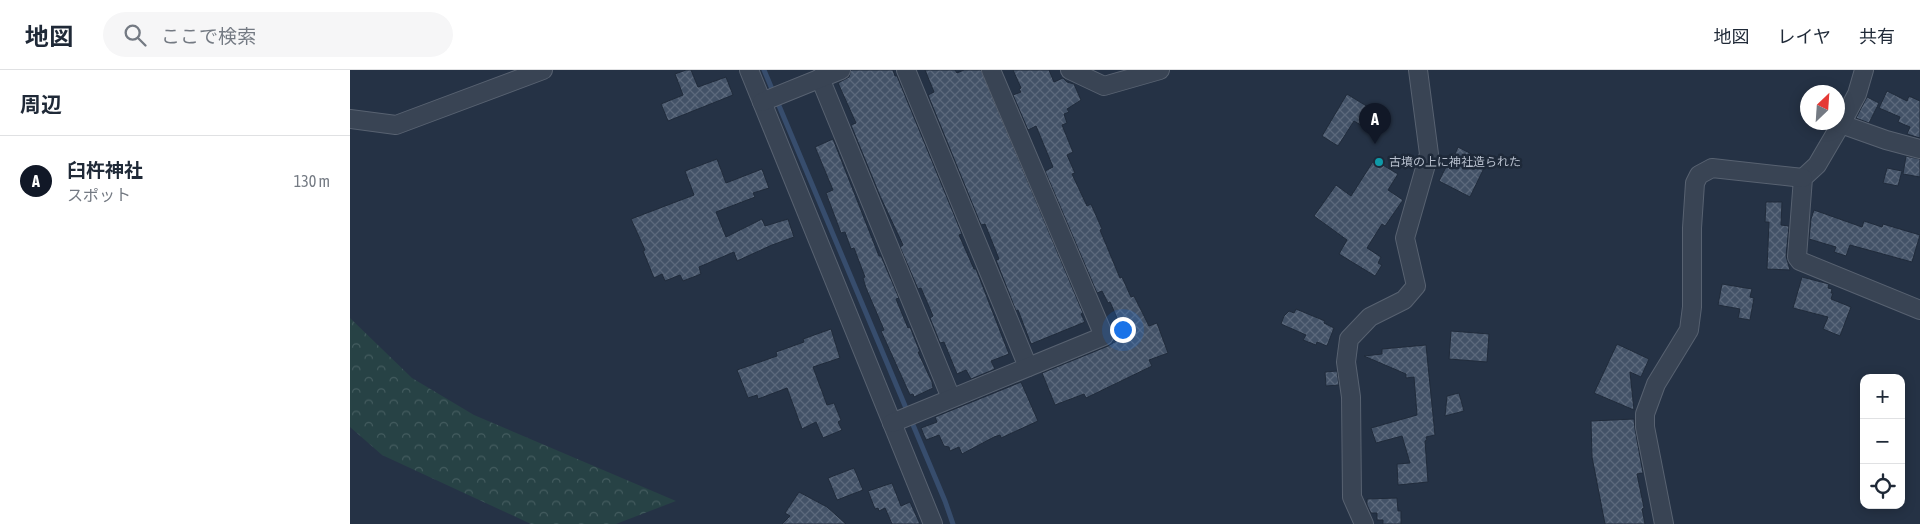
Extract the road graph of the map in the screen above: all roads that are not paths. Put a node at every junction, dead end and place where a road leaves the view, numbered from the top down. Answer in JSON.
{"nodes":[{"id":1,"x":543,"y":70,"type":"edge"},
{"id":2,"x":749,"y":70,"type":"edge"},
{"id":3,"x":841,"y":70,"type":"edge"},
{"id":4,"x":906,"y":70,"type":"edge"},
{"id":5,"x":991,"y":70,"type":"edge"},
{"id":6,"x":1070,"y":70,"type":"edge"},
{"id":7,"x":1160,"y":70,"type":"edge"},
{"id":8,"x":1418,"y":70,"type":"edge"},
{"id":9,"x":1864,"y":70,"type":"edge"},
{"id":10,"x":820,"y":78,"type":"junction"},
{"id":11,"x":770,"y":99,"type":"junction"},
{"id":12,"x":1845,"y":116,"type":"edge"},
{"id":13,"x":350,"y":119,"type":"edge"},
{"id":14,"x":1845,"y":125,"type":"edge"},
{"id":15,"x":1837,"y":130,"type":"edge"},
{"id":16,"x":1920,"y":149,"type":"edge"},
{"id":17,"x":1802,"y":178,"type":"junction"},
{"id":18,"x":1920,"y":310,"type":"edge"},
{"id":19,"x":1028,"y":367,"type":"junction"},
{"id":20,"x":951,"y":398,"type":"junction"},
{"id":21,"x":902,"y":418,"type":"junction"},
{"id":22,"x":933,"y":524,"type":"edge"},
{"id":23,"x":1364,"y":524,"type":"edge"},
{"id":24,"x":1664,"y":524,"type":"edge"}],
"edges":[{"from":1,"to":13,"type":"street"},
{"from":2,"to":11,"type":"street"},
{"from":3,"to":10,"type":"street"},
{"from":4,"to":19,"type":"street"},
{"from":5,"to":19,"type":"street"},
{"from":6,"to":7,"type":"street"},
{"from":8,"to":23,"type":"street"},
{"from":9,"to":12,"type":"street"},
{"from":10,"to":11,"type":"street"},
{"from":10,"to":20,"type":"street"},
{"from":11,"to":21,"type":"street"},
{"from":14,"to":16,"type":"street"},
{"from":15,"to":17,"type":"street"},
{"from":17,"to":18,"type":"street"},
{"from":17,"to":24,"type":"street"},
{"from":19,"to":20,"type":"street"},
{"from":20,"to":21,"type":"street"},
{"from":21,"to":22,"type":"street"}]}
